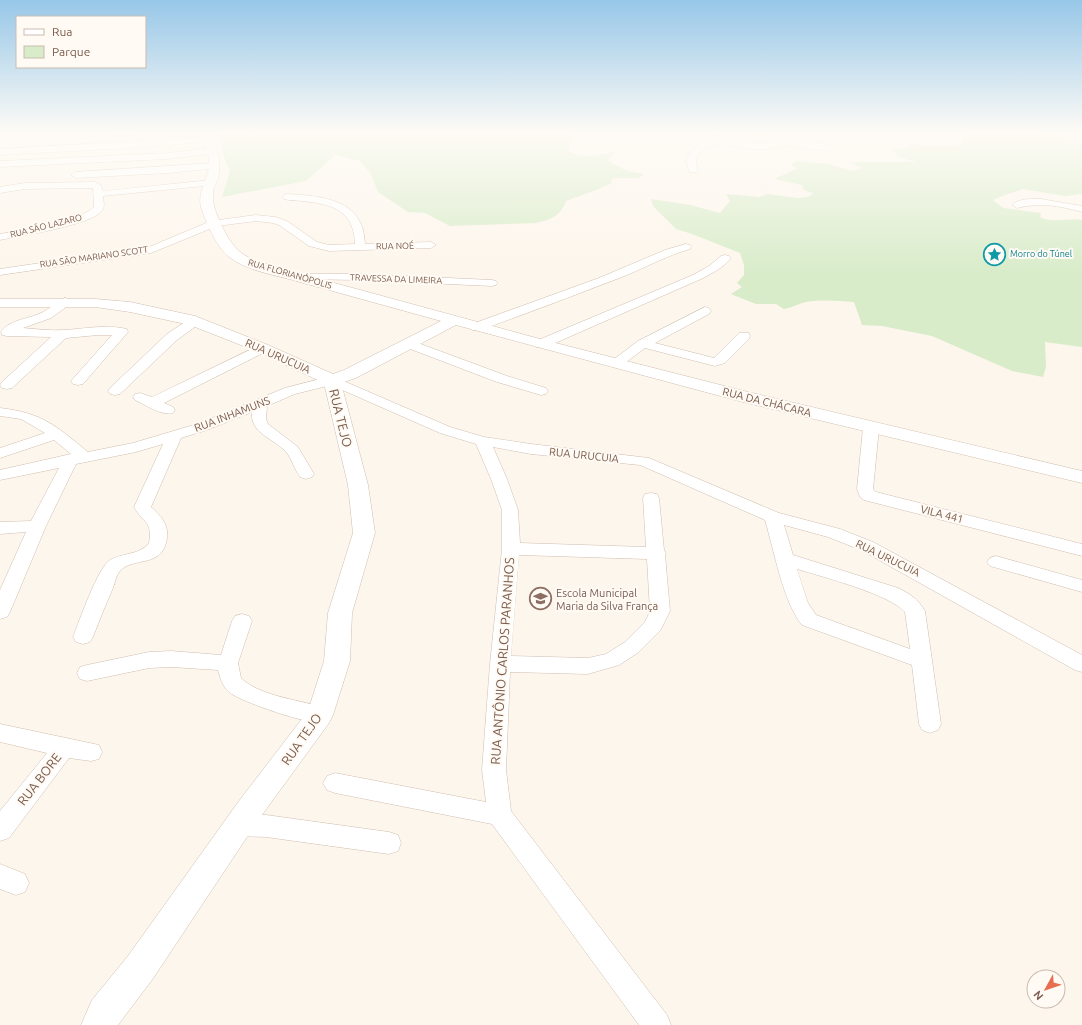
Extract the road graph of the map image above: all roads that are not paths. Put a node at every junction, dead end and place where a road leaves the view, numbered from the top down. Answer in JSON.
{"nodes":[{"id":1,"x":212,"y":179,"type":"edge"},
{"id":2,"x":211,"y":183,"type":"junction"},
{"id":3,"x":0,"y":190,"type":"edge"},
{"id":4,"x":98,"y":194,"type":"junction"},
{"id":5,"x":287,"y":197,"type":"dead end"},
{"id":6,"x":1017,"y":205,"type":"dead end"},
{"id":7,"x":1082,"y":208,"type":"edge"},
{"id":8,"x":215,"y":222,"type":"junction"},
{"id":9,"x":0,"y":237,"type":"edge"},
{"id":10,"x":430,"y":245,"type":"dead end"},
{"id":11,"x":360,"y":246,"type":"junction"},
{"id":12,"x":686,"y":247,"type":"dead end"},
{"id":13,"x":725,"y":258,"type":"dead end"},
{"id":14,"x":0,"y":272,"type":"edge"},
{"id":15,"x":299,"y":277,"type":"junction"},
{"id":16,"x":492,"y":283,"type":"dead end"},
{"id":17,"x":65,"y":302,"type":"junction"},
{"id":18,"x":0,"y":303,"type":"edge"},
{"id":19,"x":704,"y":311,"type":"dead end"},
{"id":20,"x":195,"y":321,"type":"junction"},
{"id":21,"x":453,"y":321,"type":"junction"},
{"id":22,"x":476,"y":327,"type":"junction"},
{"id":23,"x":4,"y":334,"type":"edge"},
{"id":24,"x":62,"y":334,"type":"junction"},
{"id":25,"x":744,"y":336,"type":"dead end"},
{"id":26,"x":410,"y":344,"type":"junction"},
{"id":27,"x":541,"y":344,"type":"junction"},
{"id":28,"x":643,"y":344,"type":"junction"},
{"id":29,"x":262,"y":348,"type":"junction"},
{"id":30,"x":616,"y":363,"type":"junction"},
{"id":31,"x":332,"y":380,"type":"junction"},
{"id":32,"x":78,"y":381,"type":"dead end"},
{"id":33,"x":7,"y":385,"type":"dead end"},
{"id":34,"x":116,"y":391,"type":"dead end"},
{"id":35,"x":542,"y":392,"type":"dead end"},
{"id":36,"x":260,"y":403,"type":"junction"},
{"id":37,"x":168,"y":410,"type":"dead end"},
{"id":38,"x":0,"y":412,"type":"edge"},
{"id":39,"x":871,"y":428,"type":"junction"},
{"id":40,"x":55,"y":434,"type":"junction"},
{"id":41,"x":175,"y":435,"type":"junction"},
{"id":42,"x":482,"y":441,"type":"junction"},
{"id":43,"x":0,"y":453,"type":"edge"},
{"id":44,"x":78,"y":458,"type":"junction"},
{"id":45,"x":306,"y":474,"type":"dead end"},
{"id":46,"x":0,"y":475,"type":"edge"},
{"id":47,"x":1082,"y":477,"type":"edge"},
{"id":48,"x":651,"y":498,"type":"dead end"},
{"id":49,"x":773,"y":517,"type":"junction"},
{"id":50,"x":37,"y":526,"type":"junction"},
{"id":51,"x":0,"y":528,"type":"edge"},
{"id":52,"x":511,"y":549,"type":"junction"},
{"id":53,"x":1082,"y":550,"type":"edge"},
{"id":54,"x":656,"y":553,"type":"junction"},
{"id":55,"x":786,"y":559,"type":"junction"},
{"id":56,"x":996,"y":562,"type":"dead end"},
{"id":57,"x":1082,"y":586,"type":"edge"},
{"id":58,"x":0,"y":612,"type":"edge"},
{"id":59,"x":242,"y":620,"type":"dead end"},
{"id":60,"x":83,"y":637,"type":"dead end"},
{"id":61,"x":922,"y":662,"type":"junction"},
{"id":62,"x":228,"y":663,"type":"junction"},
{"id":63,"x":500,"y":664,"type":"junction"},
{"id":64,"x":1082,"y":664,"type":"edge"},
{"id":65,"x":87,"y":673,"type":"dead end"},
{"id":66,"x":320,"y":715,"type":"junction"},
{"id":67,"x":930,"y":724,"type":"dead end"},
{"id":68,"x":0,"y":733,"type":"edge"},
{"id":69,"x":64,"y":748,"type":"junction"},
{"id":70,"x":91,"y":752,"type":"dead end"},
{"id":71,"x":335,"y":783,"type":"dead end"},
{"id":72,"x":499,"y":815,"type":"junction"},
{"id":73,"x":239,"y":825,"type":"junction"},
{"id":74,"x":0,"y":830,"type":"edge"},
{"id":75,"x":389,"y":843,"type":"dead end"},
{"id":76,"x":99,"y":1025,"type":"edge"},
{"id":77,"x":657,"y":1025,"type":"edge"}],
"edges":[{"from":1,"to":2,"type":"street","name":"RUA FLORIANÓPOLIS"},
{"from":2,"to":4,"type":"street"},
{"from":2,"to":8,"type":"street","name":"RUA FLORIANÓPOLIS"},
{"from":3,"to":4,"type":"street"},
{"from":4,"to":9,"type":"street","name":"RUA SĀO LAZARO"},
{"from":5,"to":11,"type":"street"},
{"from":6,"to":7,"type":"street"},
{"from":8,"to":11,"type":"street","name":"RUA SÃO MARIANO SCOTT"},
{"from":8,"to":14,"type":"street","name":"RUA SÃO MARIANO SCOTT"},
{"from":8,"to":15,"type":"street","name":"RUA FLORIANÓPOLIS"},
{"from":10,"to":11,"type":"street","name":"RUA NOÉ"},
{"from":12,"to":22,"type":"street"},
{"from":13,"to":27,"type":"street"},
{"from":15,"to":16,"type":"street","name":"TRAVESSA DA LIMEIRA"},
{"from":15,"to":21,"type":"street","name":"RUA FLORIANÓPOLIS"},
{"from":17,"to":18,"type":"street","name":"RUA URUCUIA"},
{"from":17,"to":20,"type":"street","name":"RUA URUCUIA"},
{"from":17,"to":23,"type":"street"},
{"from":19,"to":28,"type":"street"},
{"from":20,"to":29,"type":"street","name":"RUA URUCUIA"},
{"from":20,"to":34,"type":"street"},
{"from":21,"to":22,"type":"street","name":"RUA DA CHÁCARA"},
{"from":21,"to":26,"type":"street","name":"RUA INHAMUNS"},
{"from":22,"to":27,"type":"street","name":"RUA DA CHÁCARA"},
{"from":23,"to":24,"type":"street"},
{"from":24,"to":32,"type":"street"},
{"from":24,"to":33,"type":"street"},
{"from":25,"to":28,"type":"street"},
{"from":26,"to":31,"type":"street","name":"RUA INHAMUNS"},
{"from":26,"to":35,"type":"street"},
{"from":27,"to":30,"type":"street","name":"RUA DA CHÁCARA"},
{"from":28,"to":30,"type":"street"},
{"from":29,"to":31,"type":"street","name":"RUA URUCUIA"},
{"from":29,"to":37,"type":"street"},
{"from":30,"to":39,"type":"street","name":"RUA DA CHÁCARA"},
{"from":31,"to":36,"type":"street","name":"RUA INHAMUNS"},
{"from":31,"to":42,"type":"street","name":"RUA URUCUIA"},
{"from":31,"to":66,"type":"street","name":"RUA TEJO"},
{"from":36,"to":41,"type":"street","name":"RUA INHAMUNS"},
{"from":36,"to":45,"type":"street"},
{"from":38,"to":40,"type":"street"},
{"from":39,"to":47,"type":"street","name":"RUA DA CHÁCARA"},
{"from":39,"to":53,"type":"street","name":"VILA 441"},
{"from":40,"to":43,"type":"street"},
{"from":40,"to":44,"type":"street"},
{"from":41,"to":44,"type":"street","name":"RUA INHAMUNS"},
{"from":41,"to":60,"type":"street"},
{"from":42,"to":49,"type":"street","name":"RUA URUCUIA"},
{"from":42,"to":52,"type":"street","name":"RUA ANTÔNIO CARLOS PARANHOS"},
{"from":44,"to":46,"type":"street","name":"RUA INHAMUNS"},
{"from":44,"to":50,"type":"street"},
{"from":48,"to":54,"type":"street"},
{"from":49,"to":55,"type":"street"},
{"from":49,"to":64,"type":"street","name":"RUA URUCUIA"},
{"from":50,"to":51,"type":"street"},
{"from":50,"to":58,"type":"street"},
{"from":52,"to":54,"type":"street"},
{"from":52,"to":63,"type":"street","name":"RUA ANTÔNIO CARLOS PARANHOS"},
{"from":54,"to":63,"type":"street"},
{"from":55,"to":61,"type":"street"},
{"from":55,"to":61,"type":"street"},
{"from":56,"to":57,"type":"street"},
{"from":59,"to":62,"type":"street"},
{"from":61,"to":67,"type":"street"},
{"from":62,"to":65,"type":"street"},
{"from":62,"to":66,"type":"street"},
{"from":63,"to":72,"type":"street","name":"RUA ANTÔNIO CARLOS PARANHOS"},
{"from":66,"to":73,"type":"street","name":"RUA TEJO"},
{"from":68,"to":69,"type":"street","name":"RUA BORE"},
{"from":69,"to":70,"type":"street","name":"RUA BORE"},
{"from":69,"to":74,"type":"street","name":"RUA BORE"},
{"from":71,"to":72,"type":"street"},
{"from":72,"to":77,"type":"street"},
{"from":73,"to":75,"type":"street"},
{"from":73,"to":76,"type":"street","name":"RUA TEJO"}]}
